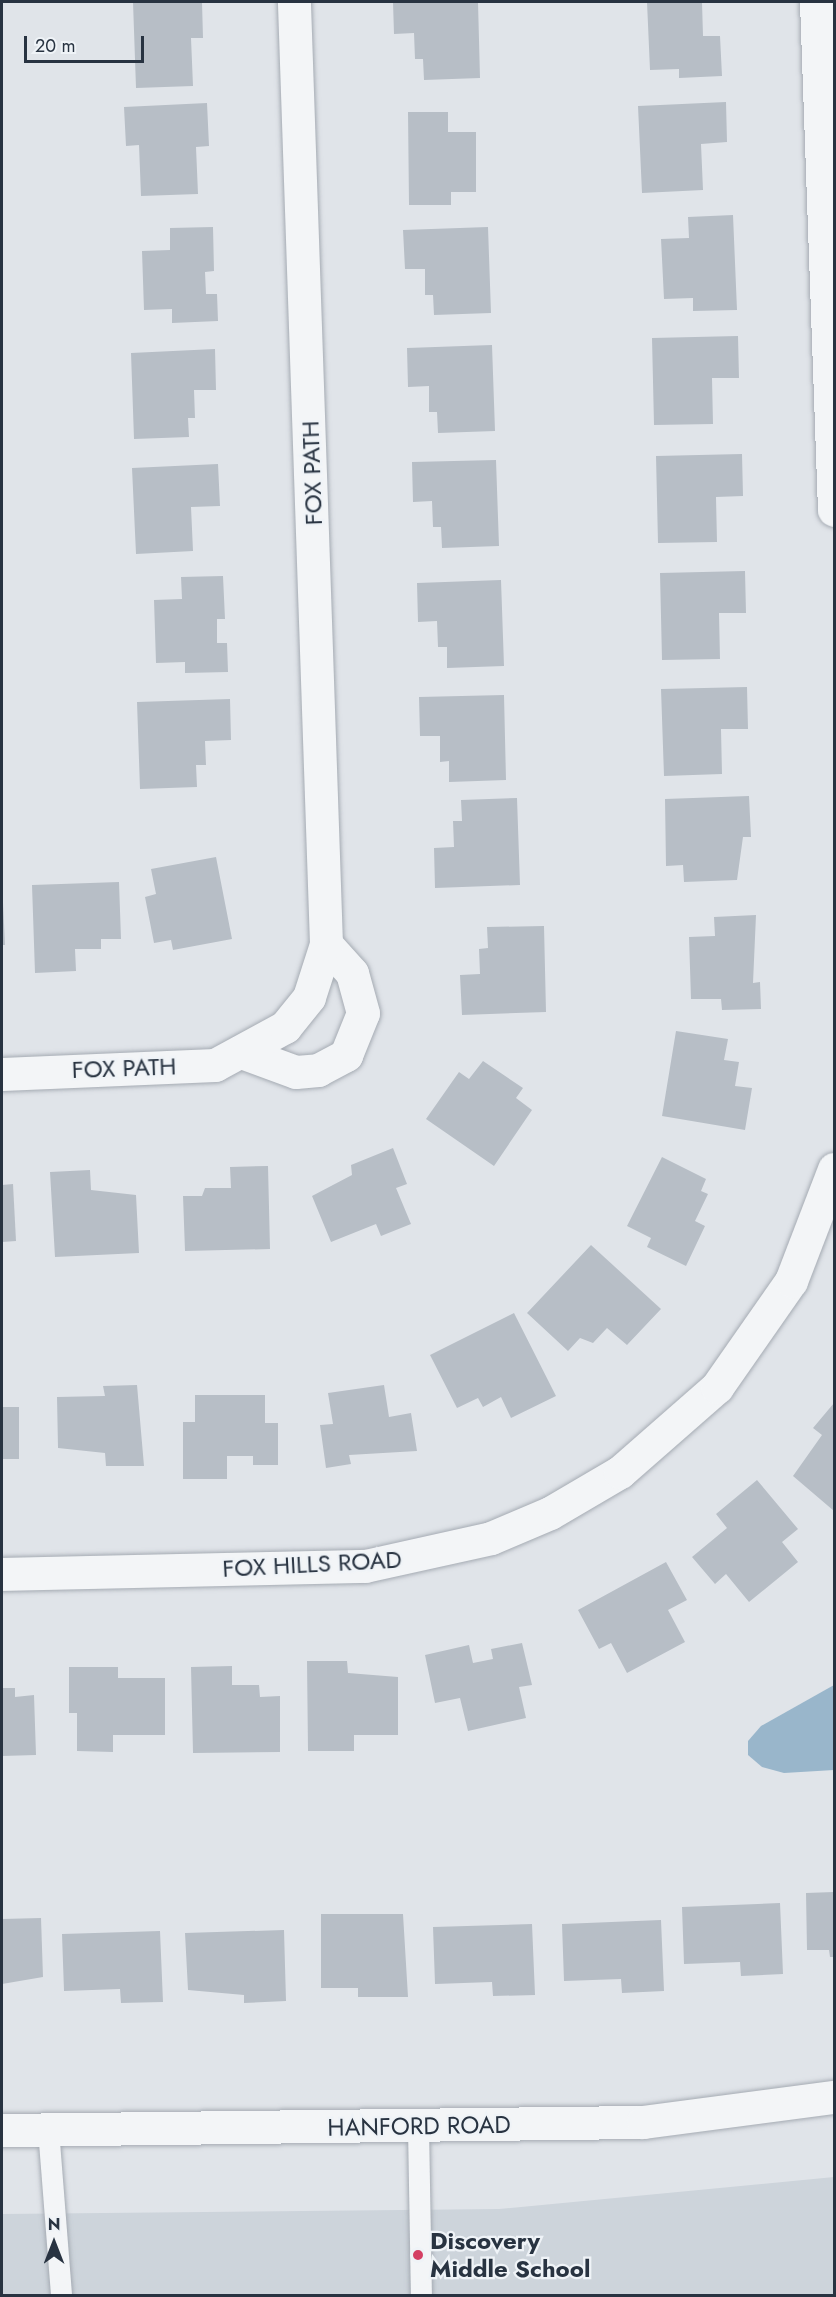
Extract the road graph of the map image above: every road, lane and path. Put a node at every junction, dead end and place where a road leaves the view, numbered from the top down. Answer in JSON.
{"nodes":[{"id":1,"x":294,"y":2,"type":"edge"},
{"id":2,"x":816,"y":2,"type":"edge"},
{"id":3,"x":834,"y":510,"type":"edge"},
{"id":4,"x":326,"y":944,"type":"junction"},
{"id":5,"x":244,"y":1053,"type":"junction"},
{"id":6,"x":2,"y":1074,"type":"edge"},
{"id":7,"x":834,"y":1169,"type":"edge"},
{"id":8,"x":2,"y":1574,"type":"edge"},
{"id":9,"x":834,"y":2097,"type":"edge"},
{"id":10,"x":418,"y":2127,"type":"junction"},
{"id":11,"x":48,"y":2129,"type":"junction"},
{"id":12,"x":2,"y":2130,"type":"edge"},
{"id":13,"x":61,"y":2295,"type":"edge"},
{"id":14,"x":421,"y":2295,"type":"edge"}],
"edges":[{"from":1,"to":4,"type":"street","name":"FOX PATH"},
{"from":2,"to":3,"type":"street"},
{"from":4,"to":5,"type":"street","name":"FOX PATH"},
{"from":4,"to":5,"type":"street"},
{"from":5,"to":6,"type":"street","name":"FOX PATH"},
{"from":7,"to":8,"type":"street","name":"FOX HILLS ROAD"},
{"from":9,"to":10,"type":"street","name":"HANFORD ROAD"},
{"from":10,"to":11,"type":"street","name":"HANFORD ROAD"},
{"from":10,"to":14,"type":"lane"},
{"from":11,"to":12,"type":"street","name":"HANFORD ROAD"},
{"from":11,"to":13,"type":"lane"}]}
